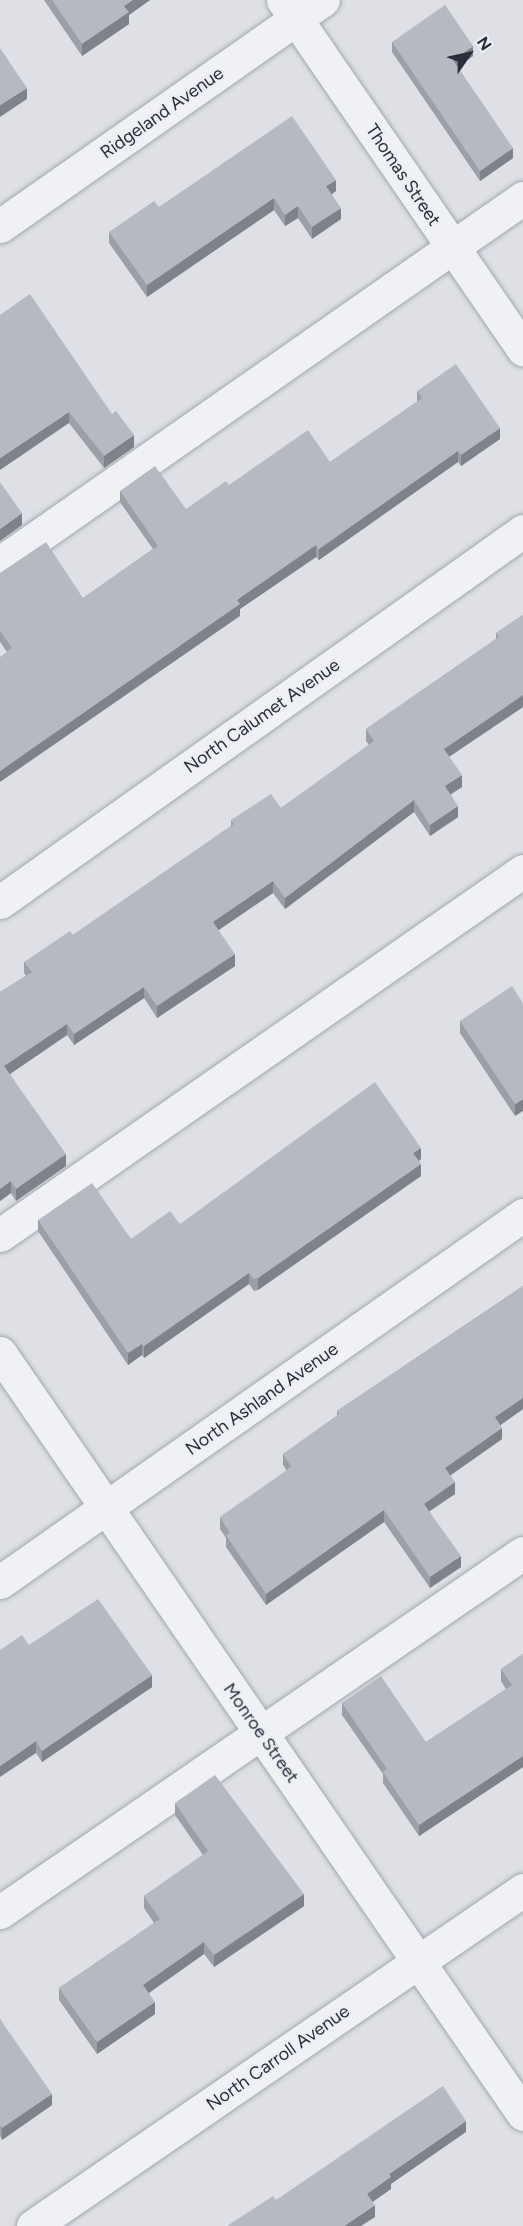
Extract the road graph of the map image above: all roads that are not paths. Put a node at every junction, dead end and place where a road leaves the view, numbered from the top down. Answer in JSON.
{"nodes":[{"id":1,"x":323,"y":0,"type":"edge"},
{"id":2,"x":290,"y":9,"type":"edge"},
{"id":3,"x":523,"y":198,"type":"edge"},
{"id":4,"x":0,"y":226,"type":"edge"},
{"id":5,"x":453,"y":247,"type":"junction"},
{"id":6,"x":523,"y":350,"type":"edge"},
{"id":7,"x":523,"y":531,"type":"edge"},
{"id":8,"x":0,"y":563,"type":"edge"},
{"id":9,"x":523,"y":872,"type":"edge"},
{"id":10,"x":0,"y":902,"type":"edge"},
{"id":11,"x":523,"y":1215,"type":"edge"},
{"id":12,"x":0,"y":1235,"type":"edge"},
{"id":13,"x":0,"y":1353,"type":"edge"},
{"id":14,"x":107,"y":1509,"type":"junction"},
{"id":15,"x":523,"y":1553,"type":"edge"},
{"id":16,"x":0,"y":1582,"type":"edge"},
{"id":17,"x":260,"y":1732,"type":"junction"},
{"id":18,"x":523,"y":1890,"type":"edge"},
{"id":19,"x":0,"y":1912,"type":"edge"},
{"id":20,"x":418,"y":1961,"type":"junction"},
{"id":21,"x":523,"y":2114,"type":"edge"},
{"id":22,"x":33,"y":2226,"type":"edge"}],
"edges":[{"from":1,"to":2,"type":"street","name":"Ridgeland Avenue"},
{"from":2,"to":4,"type":"street","name":"Ridgeland Avenue"},
{"from":2,"to":5,"type":"street","name":"Thomas Street"},
{"from":3,"to":5,"type":"street"},
{"from":5,"to":6,"type":"street","name":"Thomas Street"},
{"from":5,"to":8,"type":"street"},
{"from":7,"to":10,"type":"street","name":"North Calumet Avenue"},
{"from":9,"to":12,"type":"street"},
{"from":11,"to":14,"type":"street","name":"North Ashland Avenue"},
{"from":13,"to":14,"type":"street","name":"Monroe Street"},
{"from":14,"to":16,"type":"street","name":"North Ashland Avenue"},
{"from":14,"to":17,"type":"street","name":"Monroe Street"},
{"from":15,"to":17,"type":"street"},
{"from":17,"to":19,"type":"street"},
{"from":17,"to":20,"type":"street","name":"Monroe Street"},
{"from":18,"to":20,"type":"street","name":"North Carroll Avenue"},
{"from":20,"to":21,"type":"street","name":"Monroe Street"},
{"from":20,"to":22,"type":"street","name":"North Carroll Avenue"}]}
